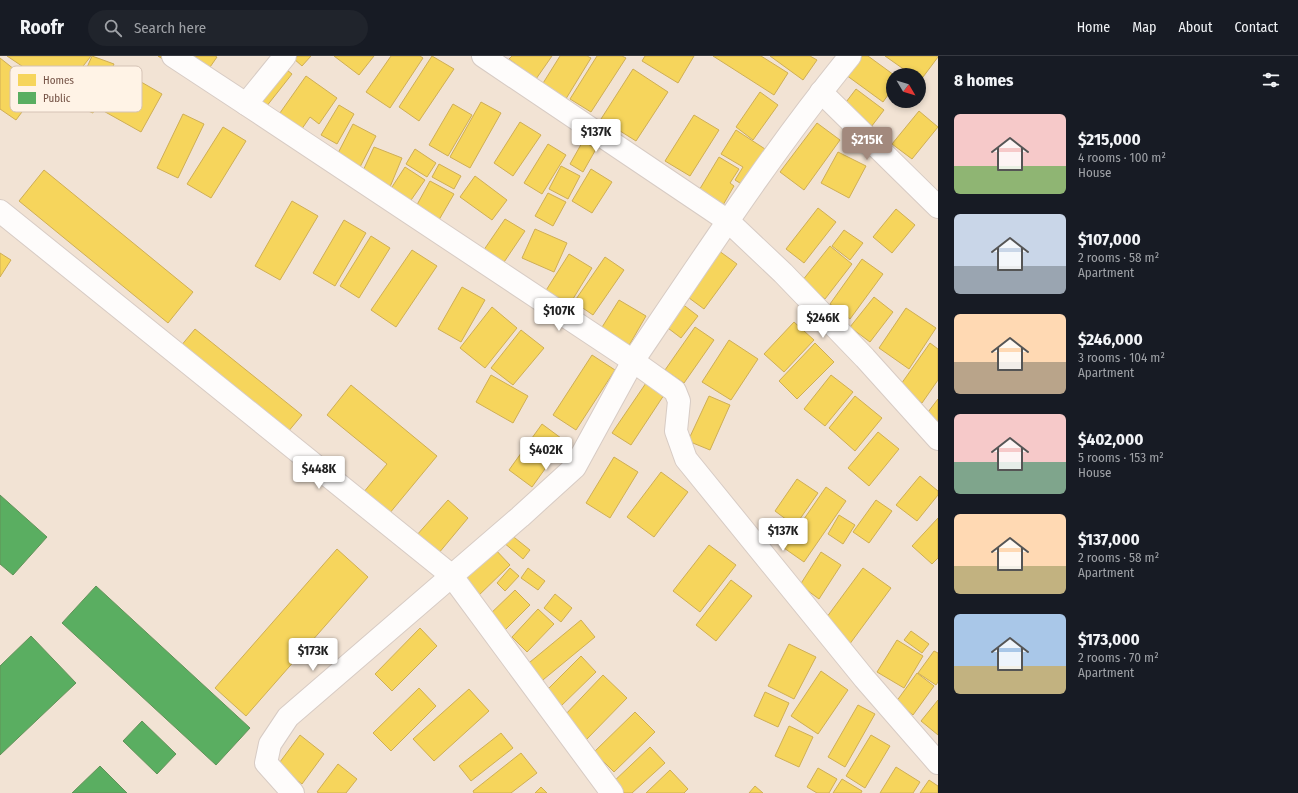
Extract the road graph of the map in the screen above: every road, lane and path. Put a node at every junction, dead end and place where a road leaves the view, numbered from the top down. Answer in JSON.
{"nodes":[{"id":1,"x":173,"y":56,"type":"edge"},
{"id":2,"x":285,"y":56,"type":"edge"},
{"id":3,"x":483,"y":56,"type":"edge"},
{"id":4,"x":850,"y":56,"type":"edge"},
{"id":5,"x":821,"y":92,"type":"junction"},
{"id":6,"x":246,"y":104,"type":"junction"},
{"id":7,"x":938,"y":207,"type":"edge"},
{"id":8,"x":0,"y":211,"type":"edge"},
{"id":9,"x":728,"y":221,"type":"junction"},
{"id":10,"x":633,"y":361,"type":"junction"},
{"id":11,"x":938,"y":439,"type":"edge"},
{"id":12,"x":451,"y":575,"type":"junction"},
{"id":13,"x":938,"y":763,"type":"edge"},
{"id":14,"x":293,"y":793,"type":"edge"},
{"id":15,"x":612,"y":793,"type":"edge"}],
"edges":[{"from":1,"to":6,"type":"street"},
{"from":2,"to":6,"type":"street"},
{"from":3,"to":9,"type":"street"},
{"from":4,"to":5,"type":"street"},
{"from":5,"to":7,"type":"street"},
{"from":5,"to":9,"type":"street"},
{"from":6,"to":10,"type":"street"},
{"from":8,"to":12,"type":"street"},
{"from":9,"to":10,"type":"street"},
{"from":9,"to":11,"type":"street"},
{"from":10,"to":12,"type":"street"},
{"from":10,"to":13,"type":"street"},
{"from":12,"to":14,"type":"street"},
{"from":12,"to":15,"type":"street"}]}
